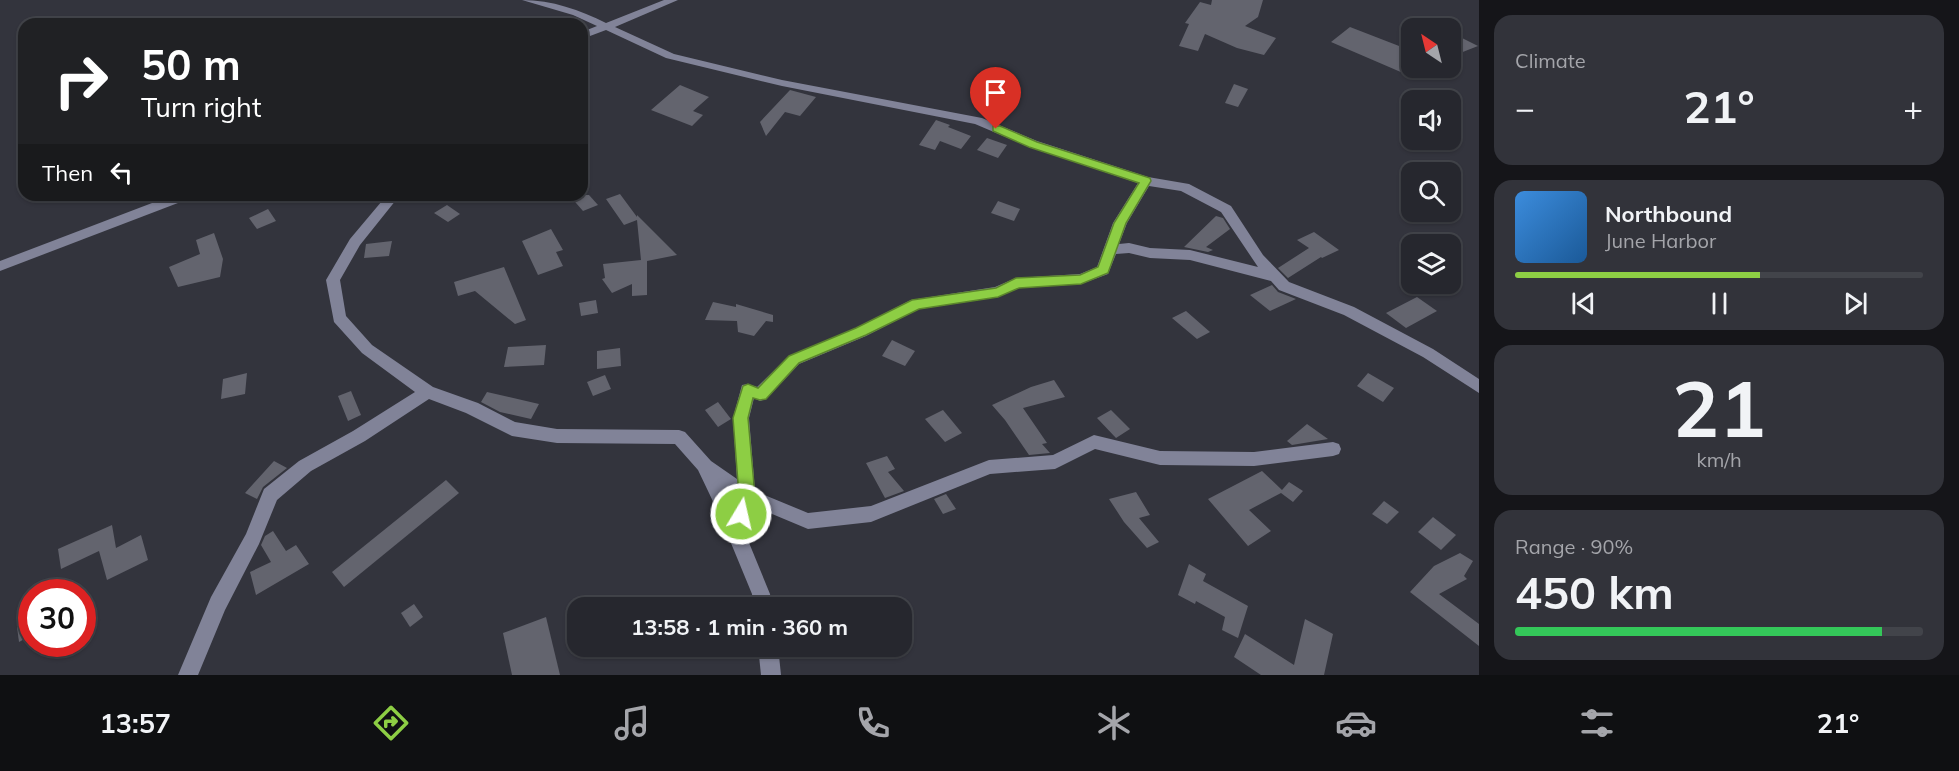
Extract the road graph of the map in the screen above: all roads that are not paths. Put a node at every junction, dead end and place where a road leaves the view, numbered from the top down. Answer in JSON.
{"nodes":[{"id":1,"x":527,"y":0,"type":"edge"},
{"id":2,"x":673,"y":0,"type":"edge"},
{"id":3,"x":586,"y":18,"type":"edge"},
{"id":4,"x":588,"y":19,"type":"edge"},
{"id":5,"x":604,"y":27,"type":"junction"},
{"id":6,"x":588,"y":34,"type":"edge"},
{"id":7,"x":1146,"y":181,"type":"junction"},
{"id":8,"x":170,"y":201,"type":"edge"},
{"id":9,"x":389,"y":201,"type":"edge"},
{"id":10,"x":1111,"y":250,"type":"junction"},
{"id":11,"x":0,"y":266,"type":"edge"},
{"id":12,"x":1275,"y":278,"type":"junction"},
{"id":13,"x":1479,"y":387,"type":"edge"},
{"id":14,"x":427,"y":392,"type":"junction"},
{"id":15,"x":1333,"y":449,"type":"dead end"},
{"id":16,"x":704,"y":465,"type":"junction"},
{"id":17,"x":747,"y":496,"type":"junction"},
{"id":18,"x":736,"y":532,"type":"junction"},
{"id":19,"x":761,"y":597,"type":"edge"},
{"id":20,"x":769,"y":657,"type":"edge"},
{"id":21,"x":188,"y":675,"type":"edge"},
{"id":22,"x":771,"y":675,"type":"edge"}],
"edges":[{"from":1,"to":3,"type":"street"},
{"from":2,"to":5,"type":"street"},
{"from":4,"to":5,"type":"street"},
{"from":5,"to":6,"type":"street"},
{"from":5,"to":7,"type":"street"},
{"from":7,"to":10,"type":"street"},
{"from":7,"to":12,"type":"street"},
{"from":8,"to":11,"type":"street"},
{"from":9,"to":14,"type":"street"},
{"from":10,"to":12,"type":"street"},
{"from":10,"to":17,"type":"street"},
{"from":12,"to":13,"type":"street"},
{"from":14,"to":16,"type":"street"},
{"from":14,"to":21,"type":"street"},
{"from":15,"to":17,"type":"street"},
{"from":16,"to":17,"type":"street"},
{"from":16,"to":18,"type":"street"},
{"from":17,"to":18,"type":"street"},
{"from":18,"to":19,"type":"street"},
{"from":20,"to":22,"type":"street"}]}
